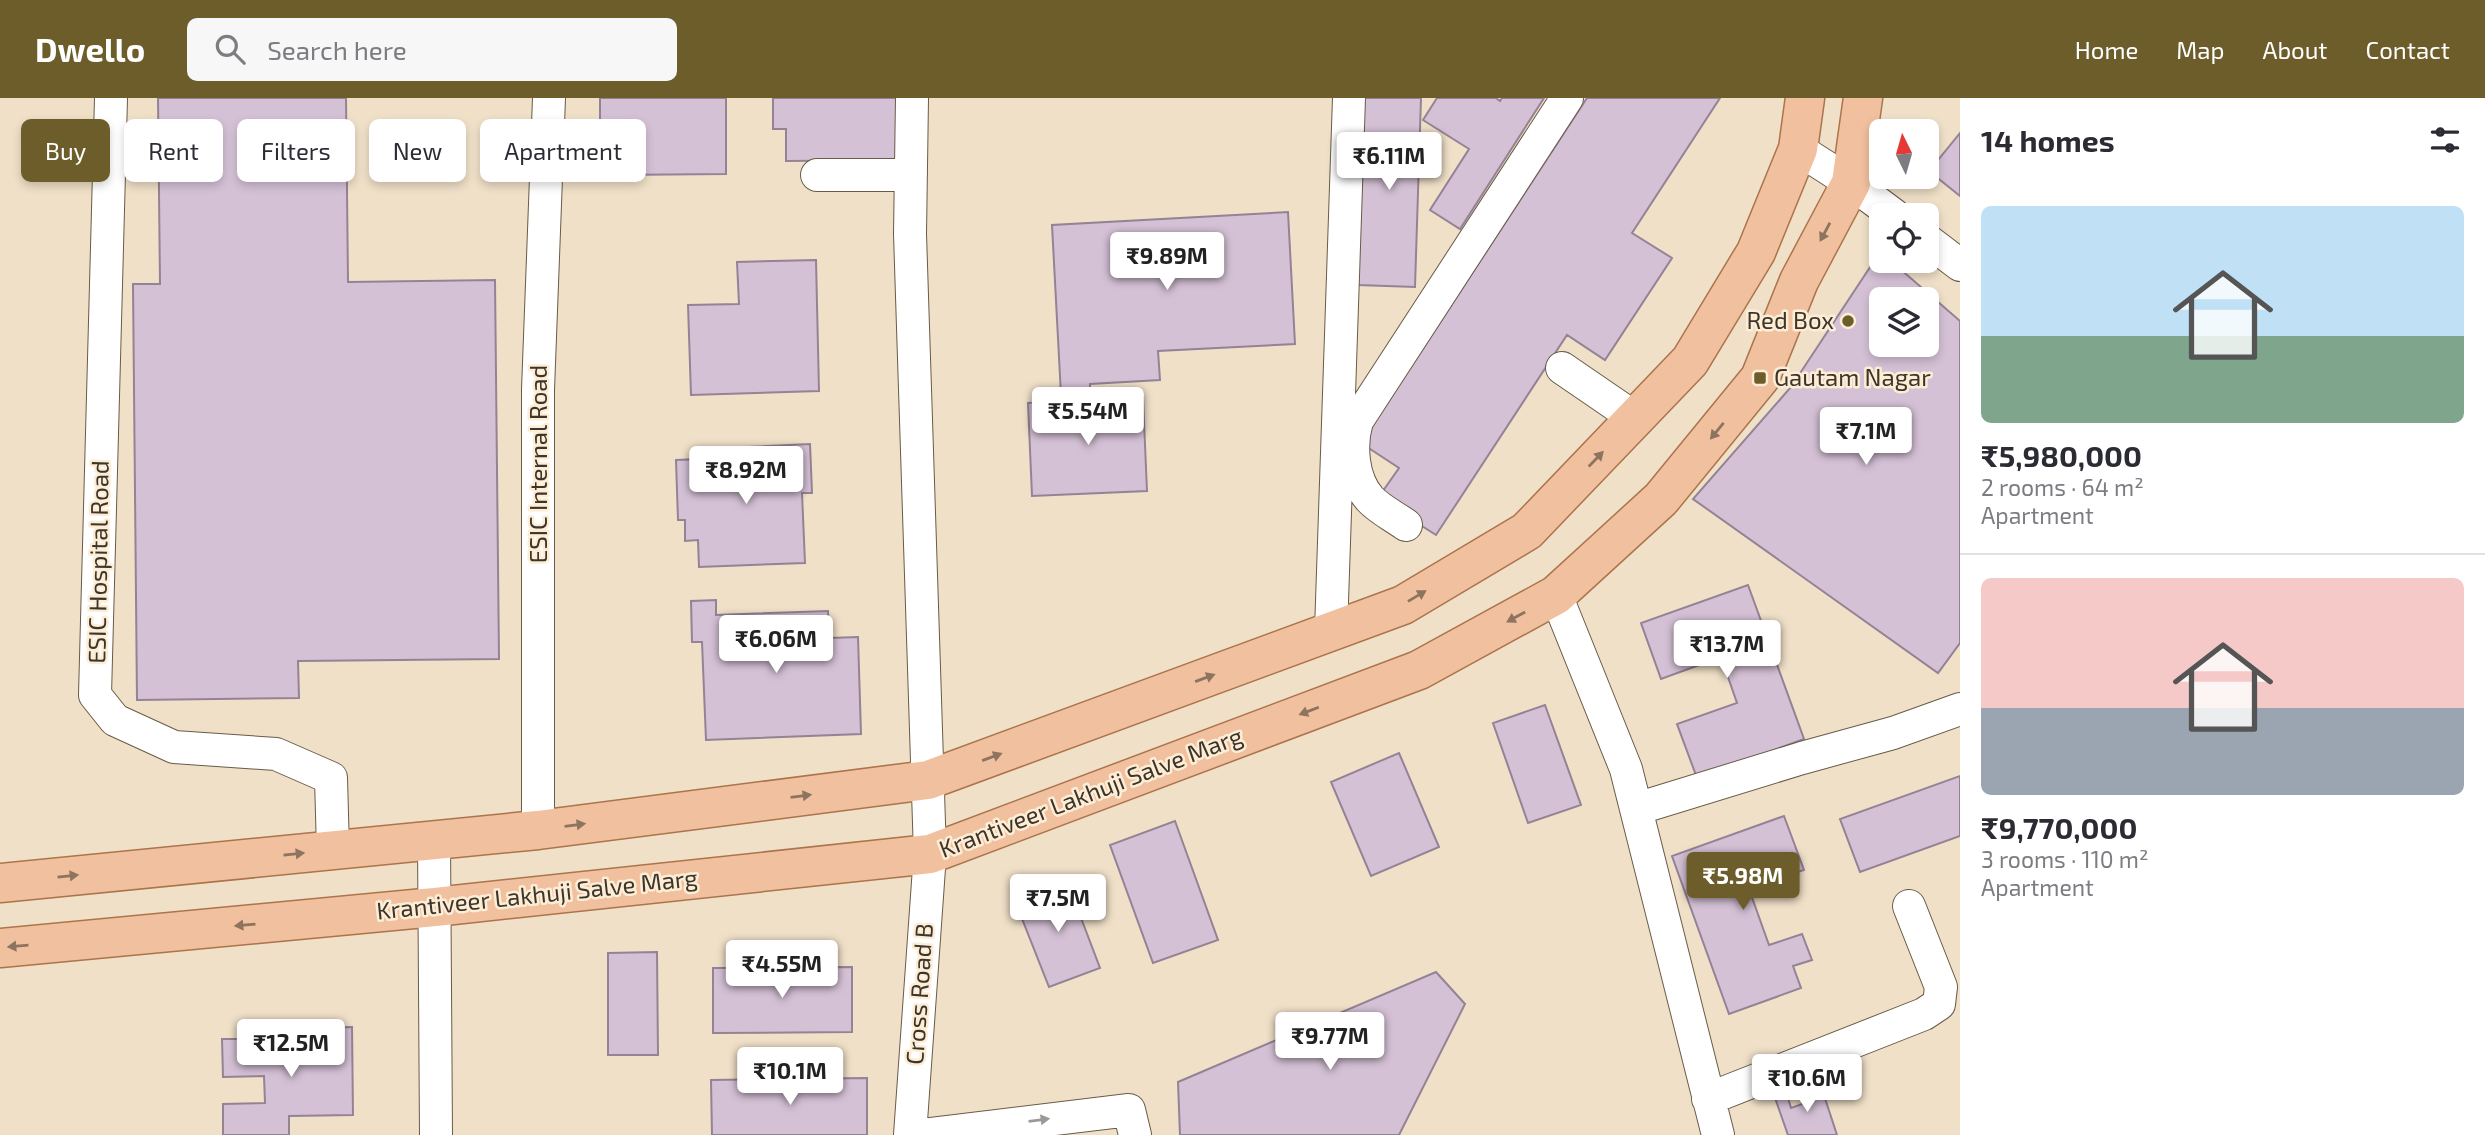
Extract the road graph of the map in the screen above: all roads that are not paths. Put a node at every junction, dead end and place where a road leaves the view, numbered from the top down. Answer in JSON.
{"nodes":[{"id":1,"x":111,"y":98,"type":"edge"},
{"id":2,"x":549,"y":98,"type":"edge"},
{"id":3,"x":912,"y":98,"type":"edge"},
{"id":4,"x":1349,"y":98,"type":"edge"},
{"id":5,"x":1567,"y":98,"type":"edge"},
{"id":6,"x":1805,"y":98,"type":"edge"},
{"id":7,"x":1863,"y":98,"type":"edge"},
{"id":8,"x":1798,"y":149,"type":"junction"},
{"id":9,"x":817,"y":175,"type":"dead end"},
{"id":10,"x":911,"y":175,"type":"junction"},
{"id":11,"x":1851,"y":183,"type":"junction"},
{"id":12,"x":1878,"y":203,"type":"edge"},
{"id":13,"x":1939,"y":249,"type":"edge"},
{"id":14,"x":1960,"y":265,"type":"edge"},
{"id":15,"x":1562,"y":368,"type":"dead end"},
{"id":16,"x":1635,"y":418,"type":"junction"},
{"id":17,"x":1406,"y":525,"type":"dead end"},
{"id":18,"x":1556,"y":595,"type":"junction"},
{"id":19,"x":1331,"y":632,"type":"junction"},
{"id":20,"x":1960,"y":709,"type":"edge"},
{"id":21,"x":928,"y":780,"type":"junction"},
{"id":22,"x":1636,"y":810,"type":"junction"},
{"id":23,"x":538,"y":830,"type":"junction"},
{"id":24,"x":435,"y":840,"type":"junction"},
{"id":25,"x":333,"y":850,"type":"junction"},
{"id":26,"x":930,"y":854,"type":"junction"},
{"id":27,"x":0,"y":883,"type":"edge"},
{"id":28,"x":1909,"y":906,"type":"dead end"},
{"id":29,"x":435,"y":907,"type":"junction"},
{"id":30,"x":0,"y":947,"type":"edge"},
{"id":31,"x":1708,"y":1099,"type":"junction"},
{"id":32,"x":1714,"y":1134,"type":"edge"},
{"id":33,"x":436,"y":1135,"type":"edge"},
{"id":34,"x":910,"y":1135,"type":"edge"},
{"id":35,"x":923,"y":1135,"type":"edge"},
{"id":36,"x":1135,"y":1135,"type":"edge"}],
"edges":[{"from":1,"to":25,"type":"street","name":"ESIC Hospital Road"},
{"from":2,"to":23,"type":"street","name":"ESIC Internal Road"},
{"from":3,"to":10,"type":"street","name":"Cross Road B"},
{"from":4,"to":19,"type":"street"},
{"from":5,"to":17,"type":"street"},
{"from":6,"to":8,"type":"main road"},
{"from":7,"to":11,"type":"main road","name":"Krantiveer Lakhuji Salve Marg"},
{"from":8,"to":11,"type":"street"},
{"from":8,"to":16,"type":"main road"},
{"from":9,"to":10,"type":"street"},
{"from":10,"to":21,"type":"street","name":"Cross Road B"},
{"from":11,"to":12,"type":"street"},
{"from":11,"to":18,"type":"main road","name":"Krantiveer Lakhuji Salve Marg","one_way":true},
{"from":13,"to":14,"type":"street"},
{"from":15,"to":16,"type":"street"},
{"from":19,"to":16,"type":"main road","one_way":true},
{"from":18,"to":22,"type":"street"},
{"from":18,"to":26,"type":"main road","name":"Krantiveer Lakhuji Salve Marg","one_way":true},
{"from":21,"to":19,"type":"main road","one_way":true},
{"from":20,"to":22,"type":"street"},
{"from":23,"to":21,"type":"main road","one_way":true},
{"from":21,"to":26,"type":"street","name":"Cross Road B"},
{"from":22,"to":31,"type":"street"},
{"from":23,"to":24,"type":"main road"},
{"from":24,"to":25,"type":"main road"},
{"from":24,"to":29,"type":"street"},
{"from":27,"to":25,"type":"main road","one_way":true},
{"from":26,"to":29,"type":"main road","name":"Krantiveer Lakhuji Salve Marg"},
{"from":26,"to":34,"type":"street","name":"Cross Road B"},
{"from":28,"to":31,"type":"street"},
{"from":29,"to":30,"type":"main road","name":"Krantiveer Lakhuji Salve Marg","one_way":true},
{"from":29,"to":33,"type":"street"},
{"from":31,"to":32,"type":"street"},
{"from":35,"to":36,"type":"street","one_way":true}]}
